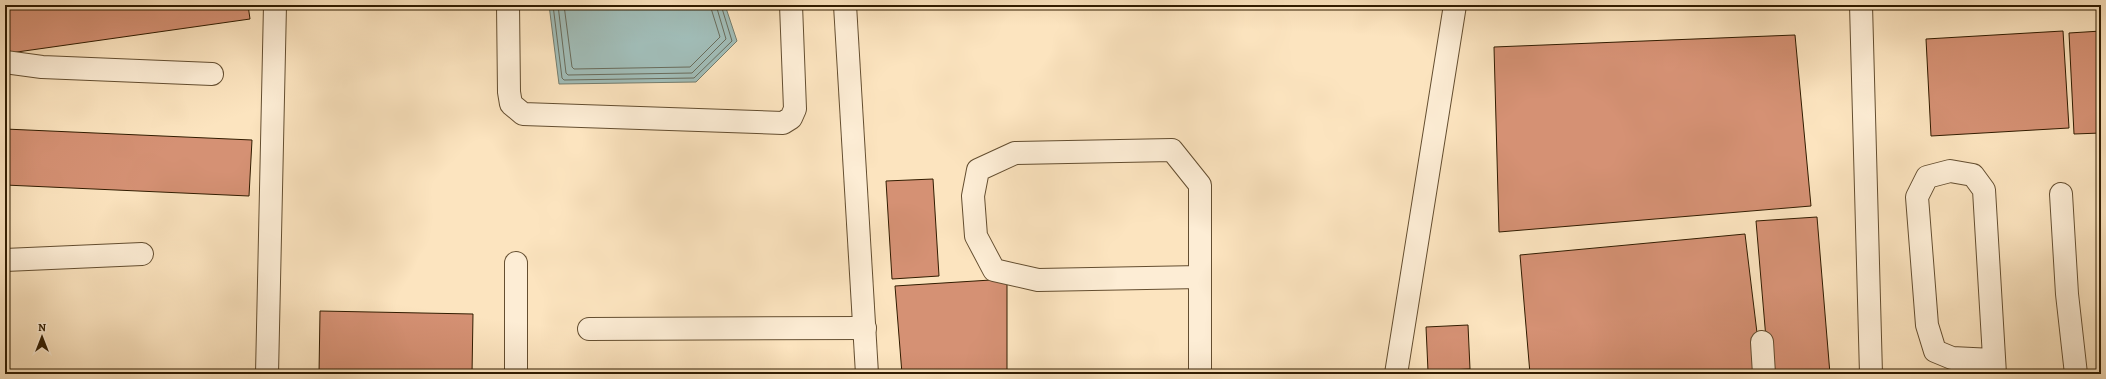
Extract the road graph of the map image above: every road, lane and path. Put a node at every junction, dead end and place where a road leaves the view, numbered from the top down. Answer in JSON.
{"nodes":[{"id":1,"x":275,"y":5,"type":"edge"},
{"id":2,"x":508,"y":5,"type":"edge"},
{"id":3,"x":791,"y":5,"type":"edge"},
{"id":4,"x":845,"y":5,"type":"edge"},
{"id":5,"x":1455,"y":5,"type":"edge"},
{"id":6,"x":1861,"y":5,"type":"edge"},
{"id":7,"x":5,"y":62,"type":"edge"},
{"id":8,"x":212,"y":74,"type":"dead end"},
{"id":9,"x":2061,"y":194,"type":"dead end"},
{"id":10,"x":142,"y":254,"type":"dead end"},
{"id":11,"x":5,"y":260,"type":"edge"},
{"id":12,"x":516,"y":263,"type":"dead end"},
{"id":13,"x":1200,"y":277,"type":"junction"},
{"id":14,"x":865,"y":328,"type":"junction"},
{"id":15,"x":589,"y":329,"type":"dead end"},
{"id":16,"x":1762,"y":342,"type":"dead end"},
{"id":17,"x":1994,"y":367,"type":"edge"},
{"id":18,"x":267,"y":374,"type":"edge"},
{"id":19,"x":516,"y":374,"type":"edge"},
{"id":20,"x":867,"y":374,"type":"edge"},
{"id":21,"x":1200,"y":374,"type":"edge"},
{"id":22,"x":1396,"y":374,"type":"edge"},
{"id":23,"x":1764,"y":374,"type":"edge"},
{"id":24,"x":1871,"y":374,"type":"edge"},
{"id":25,"x":2076,"y":374,"type":"edge"}],
"edges":[{"from":1,"to":18,"type":"street"},
{"from":2,"to":3,"type":"street"},
{"from":4,"to":14,"type":"street"},
{"from":5,"to":22,"type":"street"},
{"from":6,"to":24,"type":"street"},
{"from":7,"to":8,"type":"street"},
{"from":9,"to":25,"type":"street"},
{"from":10,"to":11,"type":"street"},
{"from":12,"to":19,"type":"street"},
{"from":13,"to":13,"type":"street"},
{"from":13,"to":21,"type":"street"},
{"from":14,"to":15,"type":"street"},
{"from":14,"to":20,"type":"street"},
{"from":16,"to":23,"type":"street"},
{"from":17,"to":17,"type":"street"}]}
